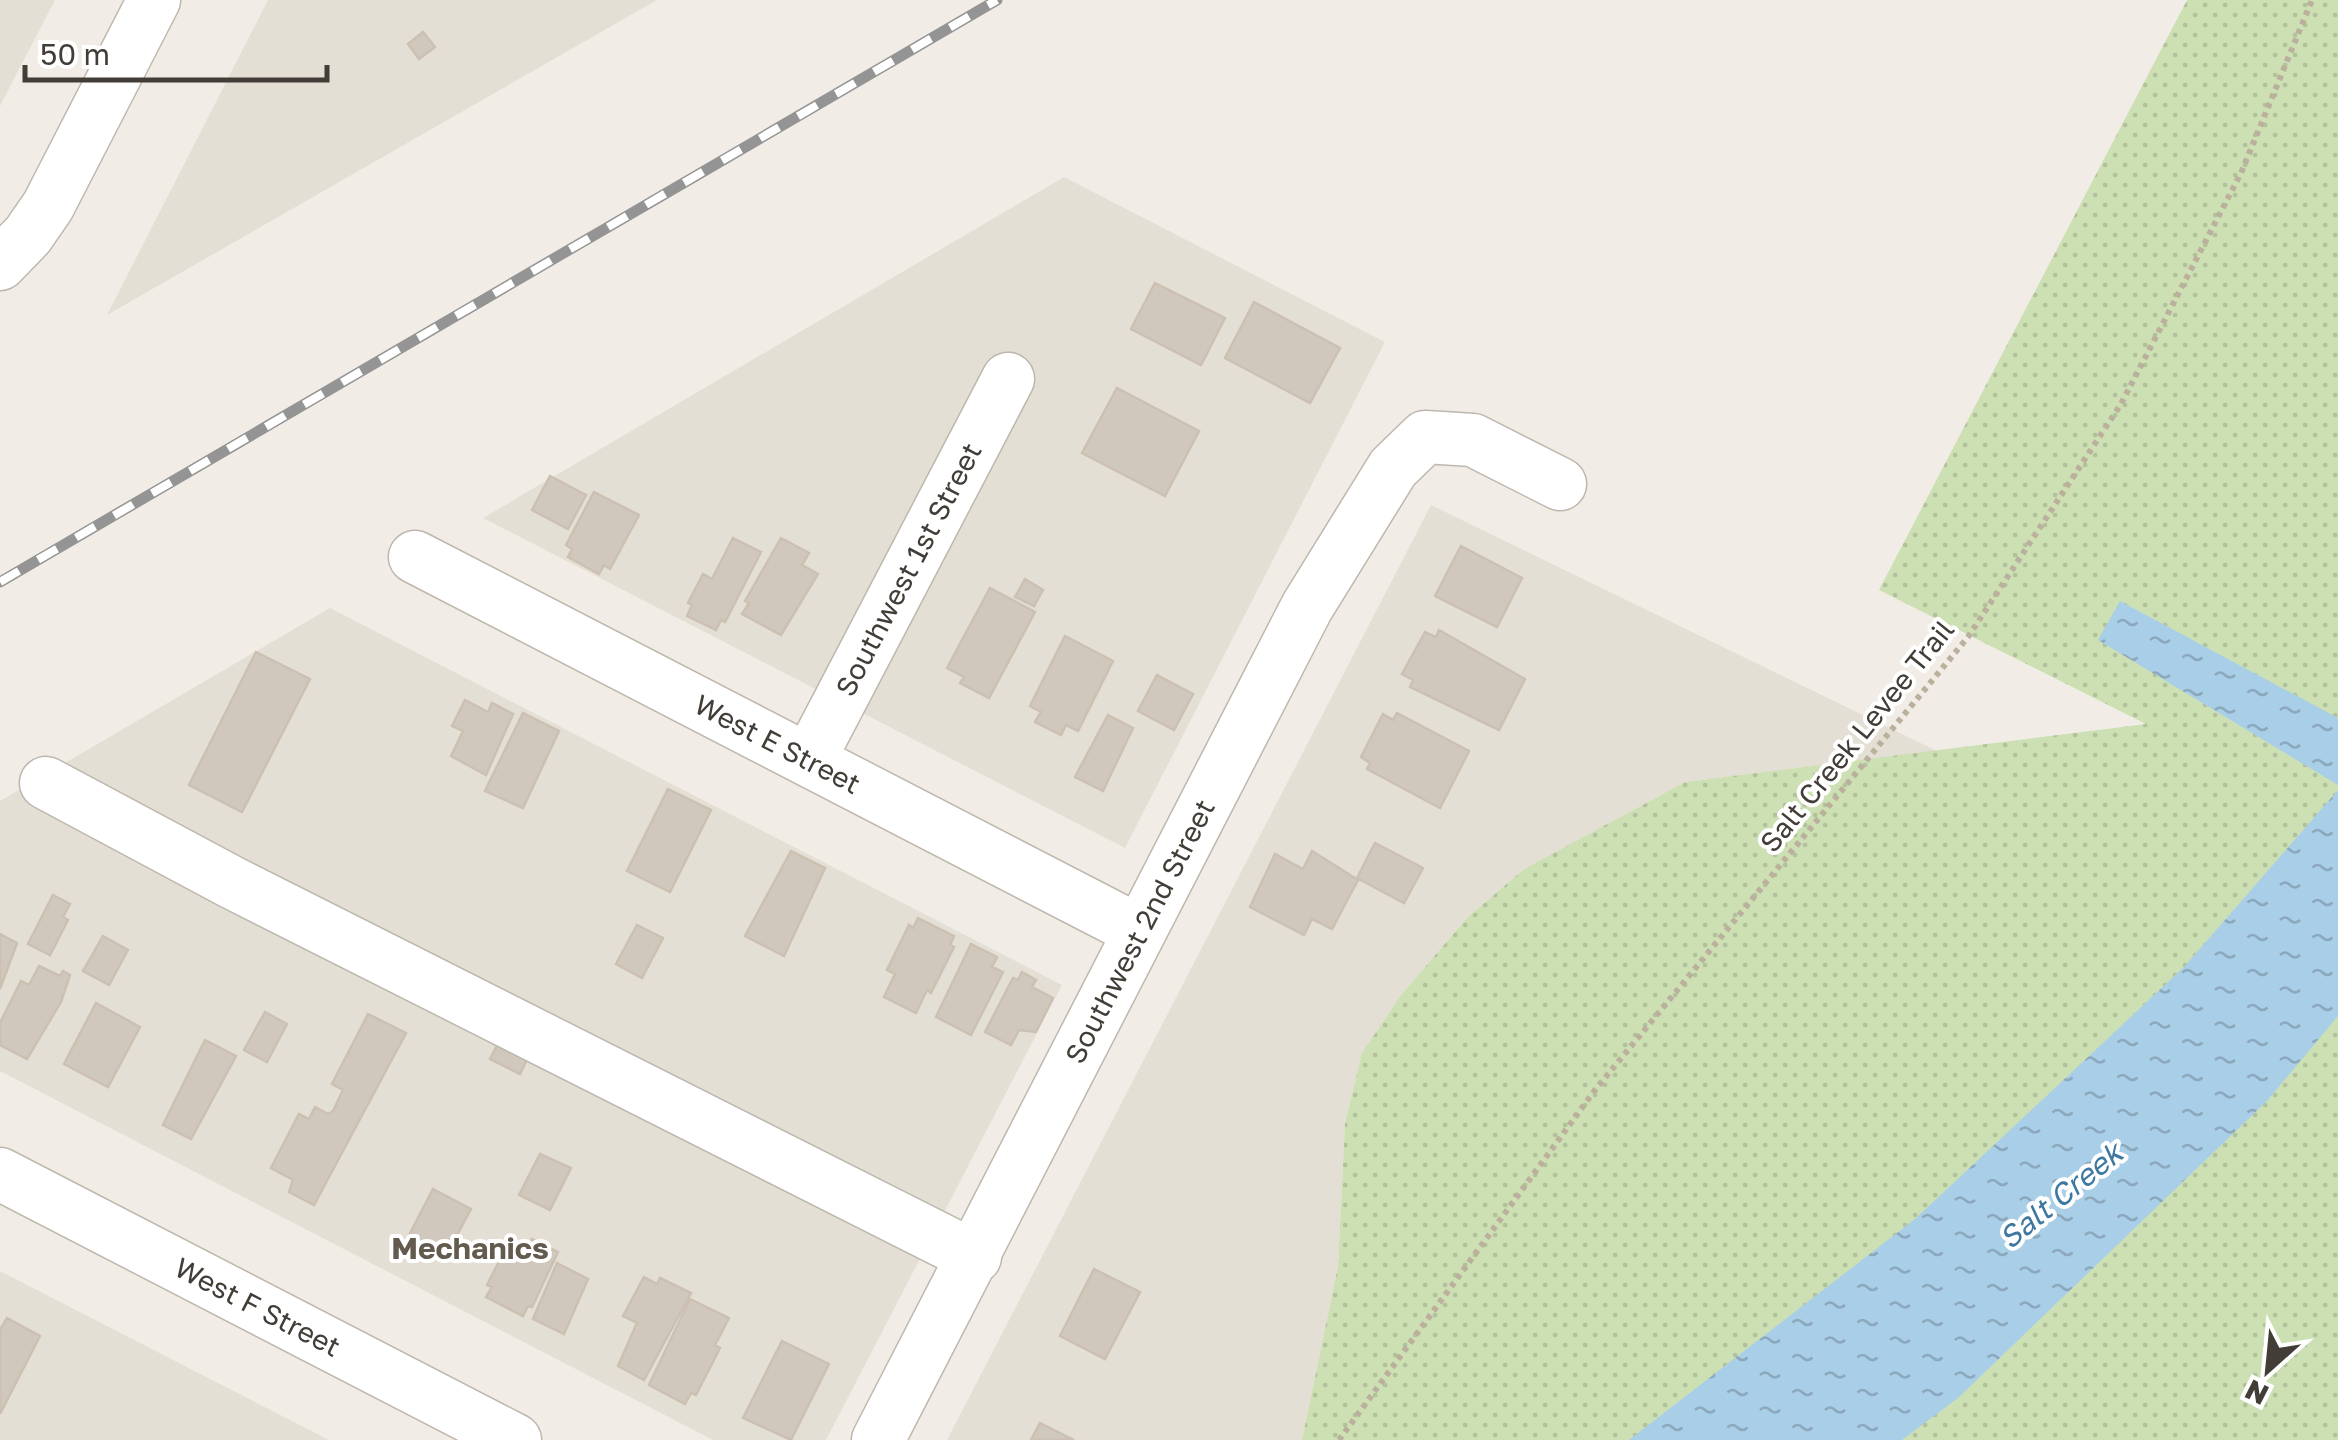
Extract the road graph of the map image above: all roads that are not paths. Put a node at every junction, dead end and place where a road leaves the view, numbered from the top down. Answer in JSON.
{"nodes":[{"id":1,"x":154,"y":0,"type":"edge"},
{"id":2,"x":0,"y":264,"type":"edge"},
{"id":3,"x":1008,"y":379,"type":"dead end"},
{"id":4,"x":1560,"y":484,"type":"dead end"},
{"id":5,"x":415,"y":557,"type":"dead end"},
{"id":6,"x":809,"y":760,"type":"junction"},
{"id":7,"x":46,"y":783,"type":"dead end"},
{"id":8,"x":1139,"y":932,"type":"junction"},
{"id":9,"x":0,"y":1174,"type":"edge"},
{"id":10,"x":974,"y":1257,"type":"junction"},
{"id":11,"x":516,"y":1440,"type":"edge"},
{"id":12,"x":878,"y":1440,"type":"edge"}],
"edges":[{"from":1,"to":2,"type":"street"},
{"from":3,"to":6,"type":"street","name":"Southwest 1st Street"},
{"from":4,"to":8,"type":"street","name":"Southwest 2nd Street"},
{"from":5,"to":6,"type":"street","name":"West E Street"},
{"from":6,"to":8,"type":"street","name":"West E Street"},
{"from":7,"to":10,"type":"street"},
{"from":8,"to":10,"type":"street","name":"Southwest 2nd Street"},
{"from":9,"to":11,"type":"street","name":"West F Street"},
{"from":10,"to":12,"type":"street","name":"Southwest 2nd Street"}]}
